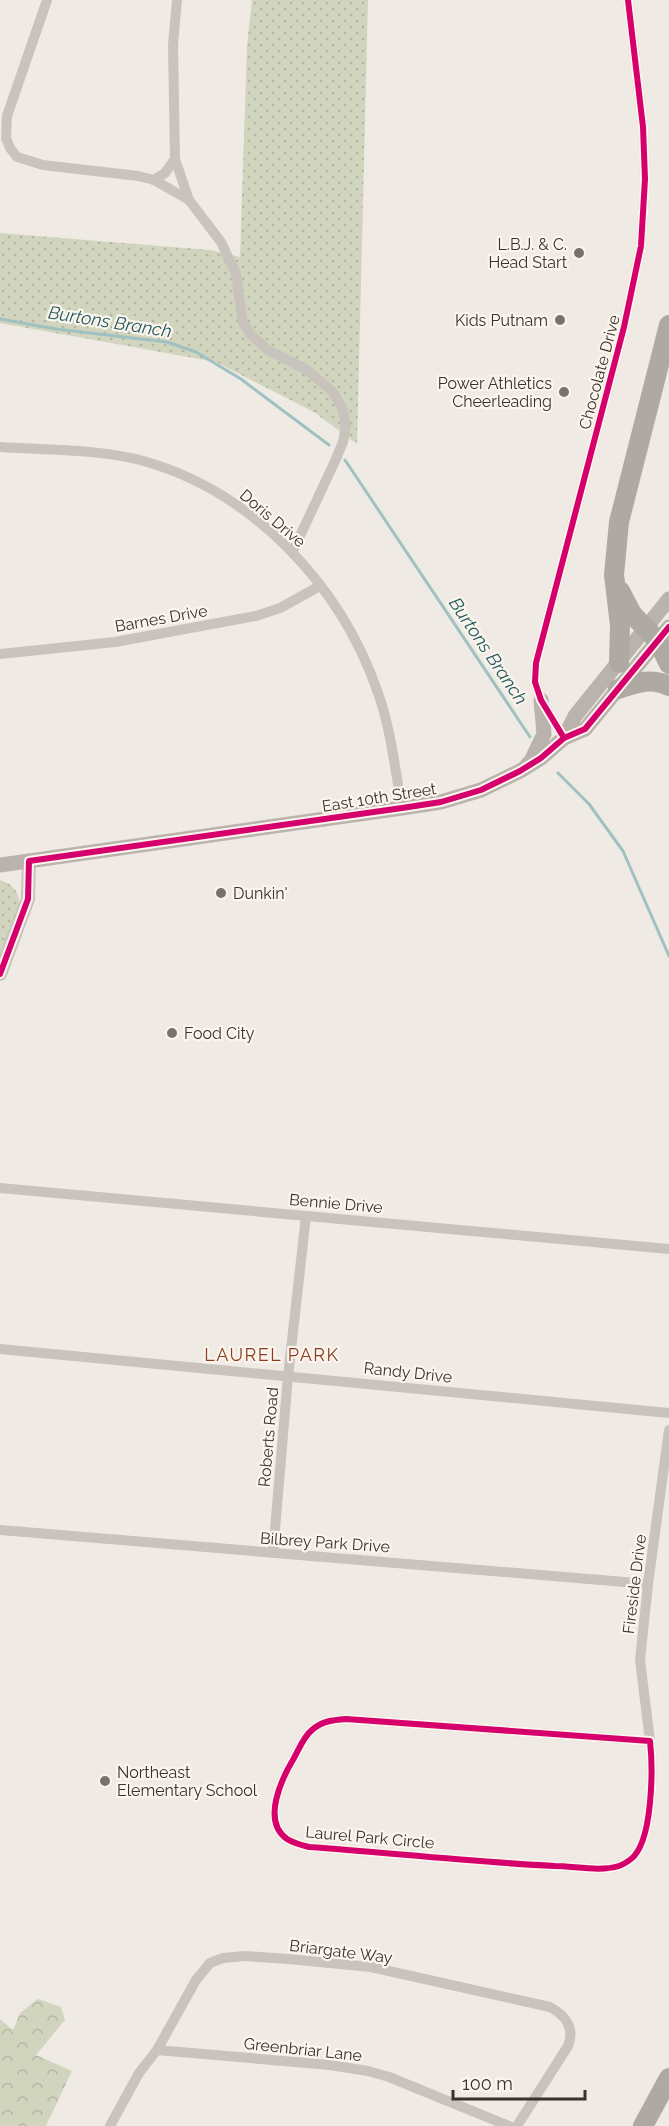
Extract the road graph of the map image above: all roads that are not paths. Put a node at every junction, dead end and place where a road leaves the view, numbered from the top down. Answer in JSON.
{"nodes":[{"id":1,"x":47,"y":0,"type":"edge"},
{"id":2,"x":177,"y":0,"type":"edge"},
{"id":3,"x":628,"y":0,"type":"edge"},
{"id":4,"x":175,"y":159,"type":"junction"},
{"id":5,"x":154,"y":180,"type":"junction"},
{"id":6,"x":189,"y":200,"type":"junction"},
{"id":7,"x":669,"y":324,"type":"edge"},
{"id":8,"x":0,"y":447,"type":"edge"},
{"id":9,"x":293,"y":551,"type":"junction"},
{"id":10,"x":614,"y":575,"type":"junction"},
{"id":11,"x":320,"y":586,"type":"junction"},
{"id":12,"x":669,"y":599,"type":"edge"},
{"id":13,"x":660,"y":631,"type":"edge"},
{"id":14,"x":0,"y":654,"type":"edge"},
{"id":15,"x":619,"y":663,"type":"junction"},
{"id":16,"x":669,"y":664,"type":"edge"},
{"id":17,"x":669,"y":686,"type":"edge"},
{"id":18,"x":618,"y":689,"type":"junction"},
{"id":19,"x":541,"y":700,"type":"junction"},
{"id":20,"x":564,"y":738,"type":"junction"},
{"id":21,"x":520,"y":771,"type":"junction"},
{"id":22,"x":402,"y":808,"type":"junction"},
{"id":23,"x":29,"y":861,"type":"junction"},
{"id":24,"x":0,"y":865,"type":"edge"},
{"id":25,"x":0,"y":974,"type":"edge"},
{"id":26,"x":0,"y":1188,"type":"edge"},
{"id":27,"x":306,"y":1216,"type":"junction"},
{"id":28,"x":669,"y":1249,"type":"edge"},
{"id":29,"x":0,"y":1349,"type":"edge"},
{"id":30,"x":288,"y":1376,"type":"junction"},
{"id":31,"x":669,"y":1413,"type":"edge"},
{"id":32,"x":669,"y":1430,"type":"edge"},
{"id":33,"x":0,"y":1530,"type":"edge"},
{"id":34,"x":273,"y":1553,"type":"junction"},
{"id":35,"x":648,"y":1584,"type":"junction"},
{"id":36,"x":650,"y":1741,"type":"junction"},
{"id":37,"x":157,"y":2050,"type":"junction"},
{"id":38,"x":669,"y":2078,"type":"edge"},
{"id":39,"x":110,"y":2126,"type":"edge"},
{"id":40,"x":508,"y":2126,"type":"edge"},
{"id":41,"x":517,"y":2126,"type":"edge"},
{"id":42,"x":643,"y":2126,"type":"edge"}],
"edges":[{"from":1,"to":5,"type":"street"},
{"from":2,"to":4,"type":"street"},
{"from":3,"to":19,"type":"street","name":"Chocolate Drive"},
{"from":4,"to":5,"type":"street"},
{"from":4,"to":6,"type":"street"},
{"from":5,"to":6,"type":"street"},
{"from":6,"to":9,"type":"street"},
{"from":7,"to":10,"type":"highway"},
{"from":8,"to":9,"type":"street","name":"Doris Drive"},
{"from":9,"to":11,"type":"street","name":"Doris Drive"},
{"from":10,"to":13,"type":"highway"},
{"from":10,"to":15,"type":"highway"},
{"from":11,"to":14,"type":"street","name":"Barnes Drive"},
{"from":11,"to":22,"type":"street","name":"Doris Drive"},
{"from":12,"to":13,"type":"main road","name":"East 10th Street"},
{"from":13,"to":15,"type":"main road"},
{"from":13,"to":16,"type":"highway"},
{"from":13,"to":18,"type":"main road","name":"East 10th Street"},
{"from":15,"to":20,"type":"main road"},
{"from":17,"to":18,"type":"highway"},
{"from":18,"to":20,"type":"main road","name":"East 10th Street"},
{"from":19,"to":20,"type":"street","name":"Chocolate Drive"},
{"from":19,"to":21,"type":"main road"},
{"from":20,"to":21,"type":"main road","name":"East 10th Street"},
{"from":21,"to":22,"type":"main road","name":"East 10th Street"},
{"from":22,"to":23,"type":"main road","name":"East 10th Street"},
{"from":23,"to":24,"type":"main road","name":"East 10th Street"},
{"from":23,"to":25,"type":"street"},
{"from":26,"to":27,"type":"street","name":"Bennie Drive"},
{"from":27,"to":28,"type":"street","name":"Bennie Drive"},
{"from":27,"to":30,"type":"street","name":"Roberts Road"},
{"from":29,"to":30,"type":"street","name":"Randy Drive"},
{"from":30,"to":31,"type":"street","name":"Randy Drive"},
{"from":30,"to":34,"type":"street","name":"Roberts Road"},
{"from":32,"to":35,"type":"street","name":"Fireside Drive"},
{"from":33,"to":34,"type":"street","name":"Bilbrey Park Drive"},
{"from":34,"to":35,"type":"street","name":"Bilbrey Park Drive"},
{"from":35,"to":36,"type":"street","name":"Fireside Drive"},
{"from":36,"to":36,"type":"street","name":"Laurel Park Circle"},
{"from":37,"to":39,"type":"street","name":"Briargate Way"},
{"from":37,"to":40,"type":"street","name":"Greenbriar Lane"},
{"from":37,"to":41,"type":"street","name":"Briargate Way"},
{"from":38,"to":42,"type":"highway"}]}
